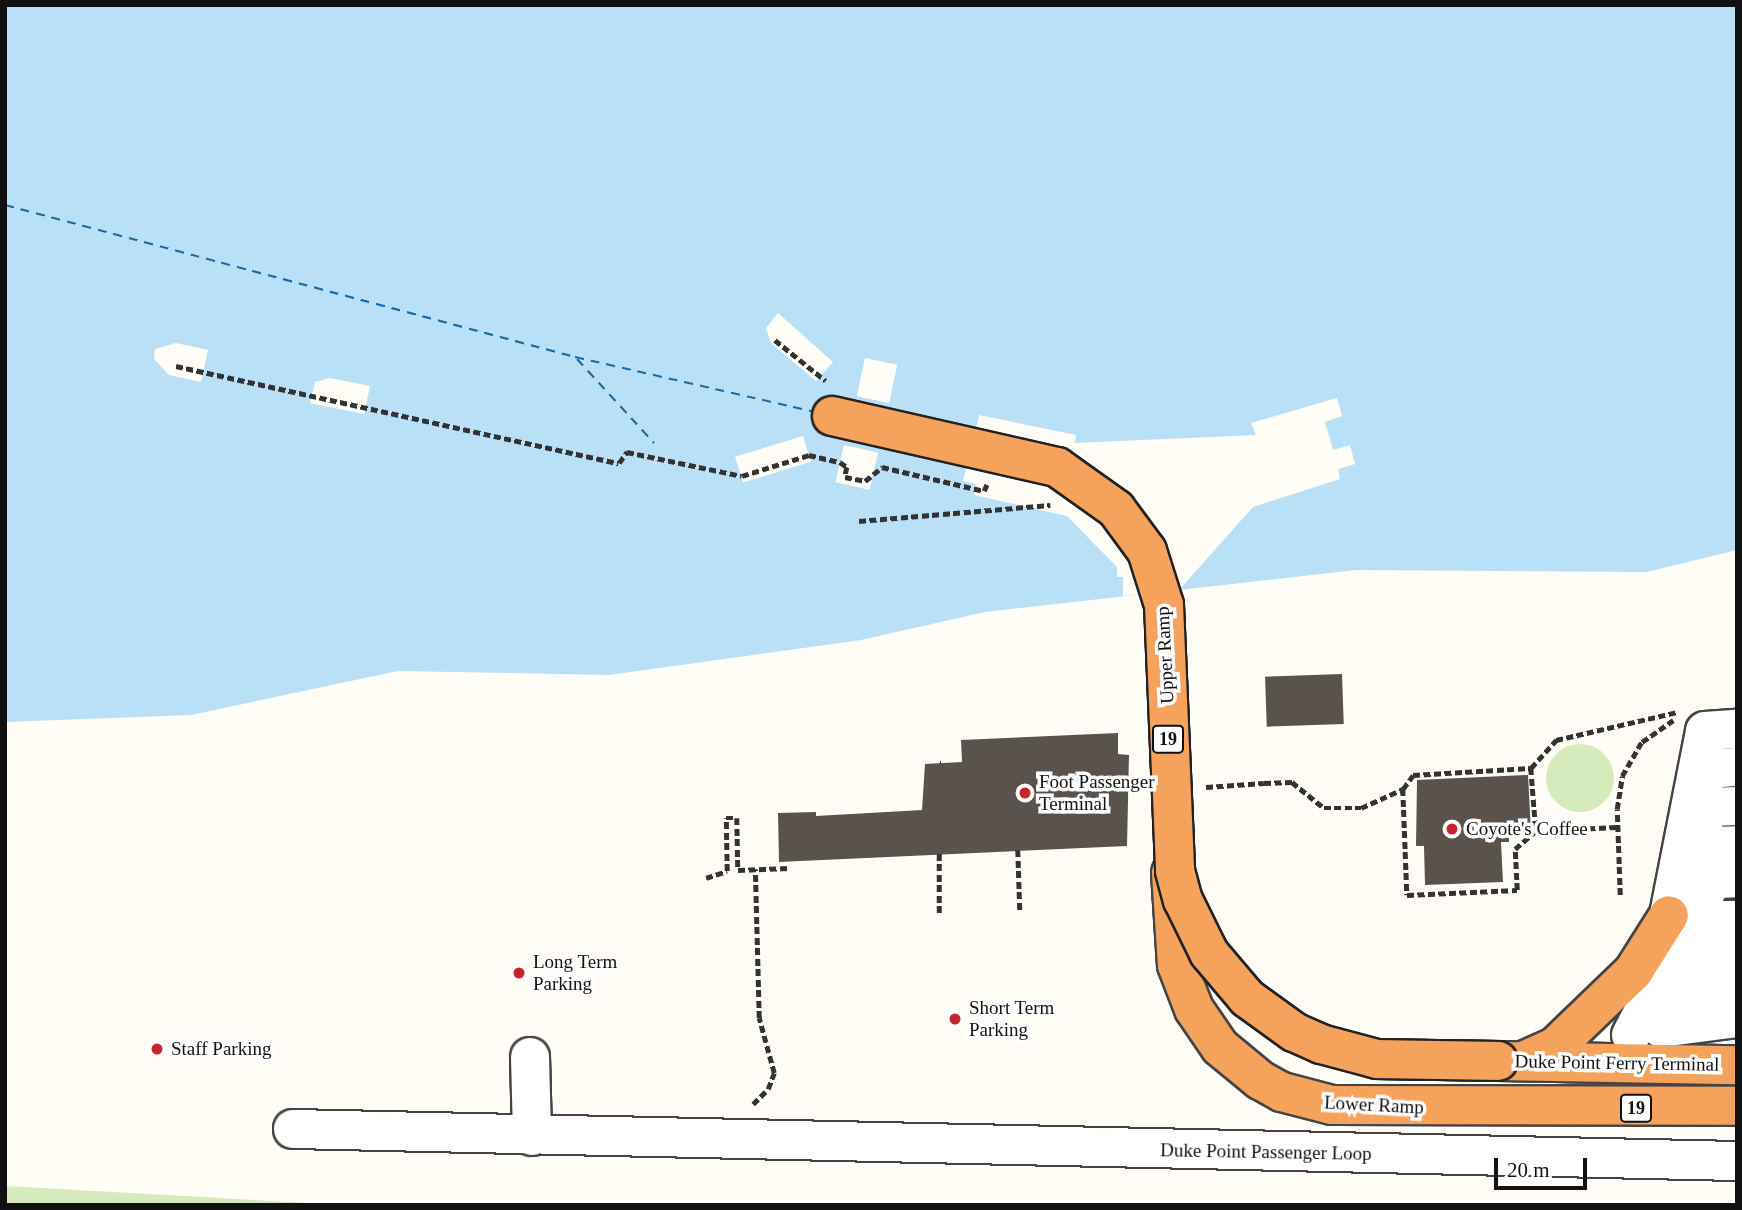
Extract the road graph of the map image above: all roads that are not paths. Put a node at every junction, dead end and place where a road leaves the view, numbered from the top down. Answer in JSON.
{"nodes":[{"id":1,"x":1722,"y":866,"type":"edge"},
{"id":2,"x":1669,"y":915,"type":"junction"},
{"id":3,"x":1174,"y":941,"type":"joint"},
{"id":4,"x":1620,"y":1049,"type":"junction"},
{"id":5,"x":530,"y":1057,"type":"dead end"},
{"id":6,"x":1507,"y":1061,"type":"junction"},
{"id":7,"x":1737,"y":1065,"type":"edge"},
{"id":8,"x":1737,"y":1106,"type":"edge"},
{"id":9,"x":1534,"y":1109,"type":"junction"},
{"id":10,"x":293,"y":1129,"type":"dead end"},
{"id":11,"x":532,"y":1136,"type":"junction"},
{"id":12,"x":1737,"y":1161,"type":"edge"}],
"edges":[{"from":1,"to":2,"type":"lane"},
{"from":1,"to":2,"type":"lane"},
{"from":1,"to":2,"type":"lane"},
{"from":1,"to":4,"type":"lane"},
{"from":1,"to":4,"type":"lane"},
{"from":2,"to":6,"type":"highway"},
{"from":3,"to":6,"type":"highway","name":"Upper Ramp","number":"19","bridge":true},
{"from":3,"to":9,"type":"highway","name":"Lower Ramp","number":"19"},
{"from":4,"to":6,"type":"highway","name":"Duke Point Ferry Terminal","number":"19"},
{"from":4,"to":7,"type":"highway","name":"Duke Point Ferry Terminal","number":"19"},
{"from":4,"to":9,"type":"highway"},
{"from":5,"to":11,"type":"lane"},
{"from":8,"to":9,"type":"highway","number":"19"},
{"from":10,"to":11,"type":"lane","name":"Duke Point Passenger Loop"},
{"from":11,"to":12,"type":"lane","name":"Duke Point Passenger Loop"}]}
